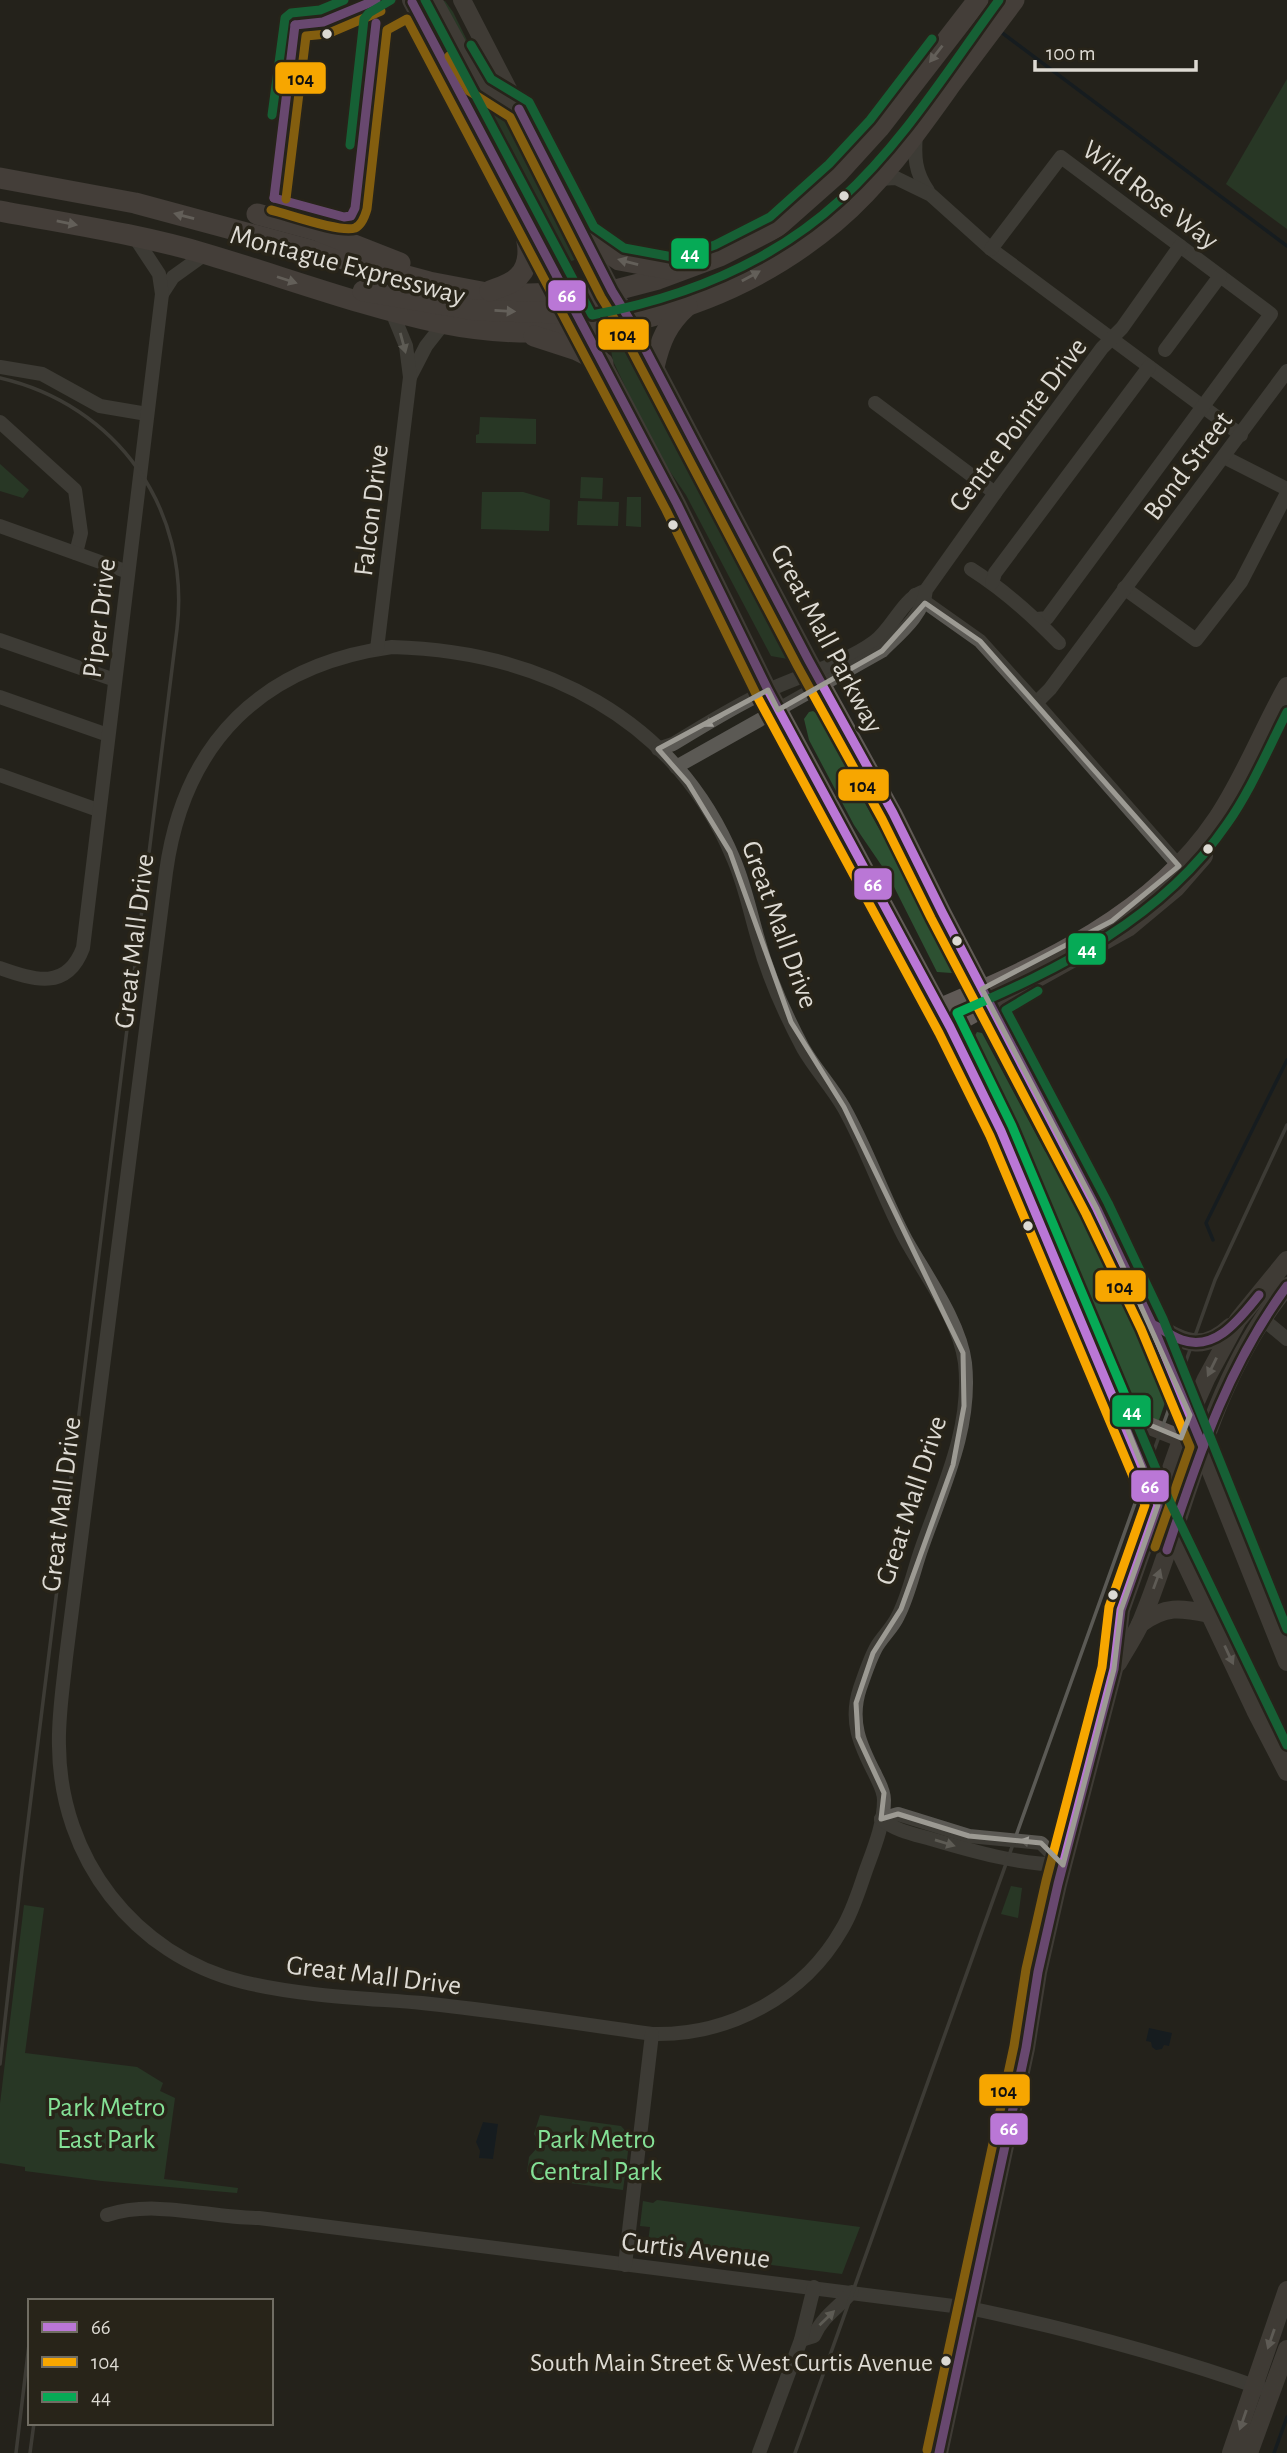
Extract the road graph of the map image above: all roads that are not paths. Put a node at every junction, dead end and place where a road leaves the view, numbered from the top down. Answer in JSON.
{"nodes":[{"id":1,"x":411,"y":0,"type":"edge"},
{"id":2,"x":433,"y":0,"type":"edge"},
{"id":3,"x":462,"y":0,"type":"edge"},
{"id":4,"x":978,"y":0,"type":"edge"},
{"id":5,"x":1014,"y":0,"type":"edge"},
{"id":6,"x":519,"y":109,"type":"junction"},
{"id":7,"x":916,"y":134,"type":"junction"},
{"id":8,"x":0,"y":178,"type":"edge"},
{"id":9,"x":878,"y":179,"type":"junction"},
{"id":10,"x":931,"y":195,"type":"junction"},
{"id":11,"x":514,"y":197,"type":"junction"},
{"id":12,"x":0,"y":212,"type":"edge"},
{"id":13,"x":257,"y":214,"type":"dead end"},
{"id":14,"x":584,"y":235,"type":"junction"},
{"id":15,"x":134,"y":236,"type":"junction"},
{"id":16,"x":1180,"y":246,"type":"junction"},
{"id":17,"x":991,"y":249,"type":"junction"},
{"id":18,"x":205,"y":254,"type":"junction"},
{"id":19,"x":679,"y":271,"type":"junction"},
{"id":20,"x":1220,"y":276,"type":"junction"},
{"id":21,"x":457,"y":287,"type":"junction"},
{"id":22,"x":612,"y":291,"type":"junction"},
{"id":23,"x":487,"y":293,"type":"junction"},
{"id":24,"x":162,"y":294,"type":"junction"},
{"id":25,"x":333,"y":294,"type":"junction"},
{"id":26,"x":689,"y":304,"type":"junction"},
{"id":27,"x":575,"y":311,"type":"junction"},
{"id":28,"x":392,"y":312,"type":"junction"},
{"id":29,"x":631,"y":322,"type":"junction"},
{"id":30,"x":444,"y":323,"type":"junction"},
{"id":31,"x":522,"y":332,"type":"junction"},
{"id":32,"x":1111,"y":339,"type":"junction"},
{"id":33,"x":1165,"y":350,"type":"dead end"},
{"id":34,"x":603,"y":363,"type":"junction"},
{"id":35,"x":0,"y":367,"type":"edge"},
{"id":36,"x":654,"y":367,"type":"junction"},
{"id":37,"x":1149,"y":367,"type":"junction"},
{"id":38,"x":1287,"y":371,"type":"edge"},
{"id":39,"x":410,"y":377,"type":"junction"},
{"id":40,"x":875,"y":403,"type":"dead end"},
{"id":41,"x":1204,"y":408,"type":"junction"},
{"id":42,"x":147,"y":414,"type":"junction"},
{"id":43,"x":0,"y":422,"type":"edge"},
{"id":44,"x":1241,"y":435,"type":"junction"},
{"id":45,"x":1224,"y":457,"type":"junction"},
{"id":46,"x":1287,"y":491,"type":"edge"},
{"id":47,"x":995,"y":493,"type":"junction"},
{"id":48,"x":0,"y":526,"type":"edge"},
{"id":49,"x":76,"y":553,"type":"junction"},
{"id":50,"x":971,"y":569,"type":"dead end"},
{"id":51,"x":128,"y":572,"type":"junction"},
{"id":52,"x":992,"y":583,"type":"junction"},
{"id":53,"x":1125,"y":588,"type":"junction"},
{"id":54,"x":922,"y":596,"type":"junction"},
{"id":55,"x":1037,"y":619,"type":"junction"},
{"id":56,"x":0,"y":640,"type":"edge"},
{"id":57,"x":1059,"y":643,"type":"dead end"},
{"id":58,"x":377,"y":649,"type":"junction"},
{"id":59,"x":819,"y":679,"type":"junction"},
{"id":60,"x":115,"y":680,"type":"junction"},
{"id":61,"x":1287,"y":686,"type":"edge"},
{"id":62,"x":768,"y":691,"type":"junction"},
{"id":63,"x":0,"y":697,"type":"edge"},
{"id":64,"x":1035,"y":703,"type":"junction"},
{"id":65,"x":778,"y":710,"type":"junction"},
{"id":66,"x":1287,"y":711,"type":"edge"},
{"id":67,"x":107,"y":735,"type":"junction"},
{"id":68,"x":658,"y":749,"type":"junction"},
{"id":69,"x":676,"y":767,"type":"junction"},
{"id":70,"x":0,"y":775,"type":"edge"},
{"id":71,"x":98,"y":810,"type":"junction"},
{"id":72,"x":1179,"y":866,"type":"junction"},
{"id":73,"x":0,"y":968,"type":"edge"},
{"id":74,"x":986,"y":997,"type":"junction"},
{"id":75,"x":940,"y":1007,"type":"junction"},
{"id":76,"x":950,"y":1027,"type":"junction"},
{"id":77,"x":1287,"y":1260,"type":"edge"},
{"id":78,"x":1287,"y":1286,"type":"edge"},
{"id":79,"x":1238,"y":1320,"type":"junction"},
{"id":80,"x":1264,"y":1320,"type":"junction"},
{"id":81,"x":1152,"y":1324,"type":"junction"},
{"id":82,"x":1287,"y":1339,"type":"edge"},
{"id":83,"x":1116,"y":1403,"type":"junction"},
{"id":84,"x":1190,"y":1415,"type":"junction"},
{"id":85,"x":1181,"y":1438,"type":"junction"},
{"id":86,"x":1203,"y":1447,"type":"junction"},
{"id":87,"x":1158,"y":1505,"type":"junction"},
{"id":88,"x":1172,"y":1534,"type":"junction"},
{"id":89,"x":1210,"y":1614,"type":"junction"},
{"id":90,"x":1140,"y":1624,"type":"junction"},
{"id":91,"x":1287,"y":1662,"type":"edge"},
{"id":92,"x":1114,"y":1670,"type":"junction"},
{"id":93,"x":1287,"y":1772,"type":"edge"},
{"id":94,"x":881,"y":1819,"type":"junction"},
{"id":95,"x":1063,"y":1865,"type":"junction"},
{"id":96,"x":652,"y":2034,"type":"junction"},
{"id":97,"x":107,"y":2215,"type":"dead end"},
{"id":98,"x":625,"y":2265,"type":"junction"},
{"id":99,"x":814,"y":2287,"type":"junction"},
{"id":100,"x":1287,"y":2290,"type":"edge"},
{"id":101,"x":852,"y":2292,"type":"junction"},
{"id":102,"x":969,"y":2308,"type":"junction"},
{"id":103,"x":801,"y":2340,"type":"junction"},
{"id":104,"x":1287,"y":2349,"type":"edge"},
{"id":105,"x":1263,"y":2390,"type":"junction"},
{"id":106,"x":759,"y":2453,"type":"edge"},
{"id":107,"x":939,"y":2453,"type":"edge"},
{"id":108,"x":1231,"y":2453,"type":"edge"},
{"id":109,"x":1249,"y":2453,"type":"edge"}],
"edges":[{"from":1,"to":11,"type":"main road"},
{"from":2,"to":6,"type":"main road"},
{"from":3,"to":6,"type":"main road","name":"Great Mall Parkway"},
{"from":4,"to":19,"type":"highway","one_way":true},
{"from":5,"to":7,"type":"highway","name":"Montague Expressway"},
{"from":6,"to":14,"type":"main road","name":"Great Mall Parkway"},
{"from":7,"to":9,"type":"highway","name":"Montague Expressway"},
{"from":7,"to":10,"type":"street","name":"Centre Pointe Drive"},
{"from":21,"to":8,"type":"highway","name":"Montague Expressway","one_way":true},
{"from":9,"to":10,"type":"street","name":"Centre Pointe Drive"},
{"from":26,"to":9,"type":"highway","name":"Montague Expressway","one_way":true},
{"from":10,"to":17,"type":"street","name":"Centre Pointe Drive"},
{"from":11,"to":23,"type":"highway"},
{"from":11,"to":27,"type":"main road"},
{"from":12,"to":15,"type":"highway","name":"Montague Expressway","one_way":true},
{"from":13,"to":21,"type":"highway"},
{"from":19,"to":14,"type":"highway","one_way":true},
{"from":14,"to":22,"type":"main road","name":"Great Mall Parkway"},
{"from":15,"to":18,"type":"highway","name":"Montague Expressway"},
{"from":15,"to":24,"type":"street","name":"Piper Drive"},
{"from":16,"to":17,"type":"street","name":"Wild Rose Way"},
{"from":16,"to":20,"type":"street","name":"Wild Rose Way"},
{"from":16,"to":32,"type":"street"},
{"from":17,"to":32,"type":"street","name":"Centre Pointe Drive"},
{"from":18,"to":24,"type":"street"},
{"from":18,"to":25,"type":"highway","name":"Montague Expressway","one_way":true},
{"from":19,"to":22,"type":"highway"},
{"from":20,"to":33,"type":"street"},
{"from":20,"to":41,"type":"street","name":"Wild Rose Way"},
{"from":21,"to":23,"type":"highway","name":"Montague Expressway"},
{"from":22,"to":27,"type":"highway"},
{"from":22,"to":29,"type":"main road","name":"Great Mall Parkway"},
{"from":23,"to":27,"type":"highway","name":"Montague Expressway"},
{"from":24,"to":42,"type":"street","name":"Piper Drive"},
{"from":25,"to":27,"type":"highway","one_way":true},
{"from":25,"to":28,"type":"highway","name":"Montague Expressway"},
{"from":26,"to":29,"type":"highway","name":"Montague Expressway"},
{"from":26,"to":36,"type":"highway"},
{"from":27,"to":29,"type":"highway","name":"Montague Expressway"},
{"from":27,"to":31,"type":"highway","name":"Montague Expressway"},
{"from":27,"to":34,"type":"main road"},
{"from":28,"to":30,"type":"highway","name":"Montague Expressway"},
{"from":28,"to":39,"type":"street","name":"Falcon Drive","one_way":true},
{"from":29,"to":36,"type":"main road","name":"Great Mall Parkway"},
{"from":30,"to":31,"type":"highway","name":"Montague Expressway"},
{"from":30,"to":39,"type":"street","name":"Falcon Drive"},
{"from":31,"to":34,"type":"highway"},
{"from":32,"to":37,"type":"street"},
{"from":32,"to":47,"type":"street","name":"Centre Pointe Drive"},
{"from":34,"to":62,"type":"main road"},
{"from":35,"to":42,"type":"street"},
{"from":36,"to":59,"type":"main road","name":"Great Mall Parkway"},
{"from":37,"to":41,"type":"street"},
{"from":37,"to":52,"type":"street"},
{"from":38,"to":44,"type":"street","name":"Bond Street"},
{"from":39,"to":58,"type":"street","name":"Falcon Drive"},
{"from":40,"to":47,"type":"street"},
{"from":41,"to":44,"type":"street"},
{"from":41,"to":55,"type":"street"},
{"from":42,"to":51,"type":"street","name":"Piper Drive"},
{"from":43,"to":49,"type":"street"},
{"from":44,"to":45,"type":"street","name":"Bond Street"},
{"from":45,"to":46,"type":"street"},
{"from":45,"to":53,"type":"street","name":"Bond Street"},
{"from":46,"to":53,"type":"street"},
{"from":47,"to":54,"type":"street","name":"Centre Pointe Drive"},
{"from":48,"to":49,"type":"street"},
{"from":49,"to":51,"type":"street"},
{"from":50,"to":52,"type":"street"},
{"from":51,"to":60,"type":"street","name":"Piper Drive"},
{"from":52,"to":55,"type":"street"},
{"from":53,"to":64,"type":"street","name":"Bond Street"},
{"from":54,"to":59,"type":"street","name":"Centre Pointe Drive"},
{"from":54,"to":64,"type":"street"},
{"from":55,"to":57,"type":"street"},
{"from":56,"to":60,"type":"street"},
{"from":58,"to":68,"type":"street","name":"Great Mall Drive"},
{"from":58,"to":96,"type":"street","name":"Great Mall Drive"},
{"from":59,"to":62,"type":"street"},
{"from":59,"to":65,"type":"street","name":"Centre Pointe Drive"},
{"from":59,"to":74,"type":"main road","name":"Great Mall Parkway"},
{"from":60,"to":67,"type":"street","name":"Piper Drive"},
{"from":61,"to":72,"type":"main road"},
{"from":62,"to":65,"type":"main road"},
{"from":62,"to":68,"type":"street","one_way":true},
{"from":63,"to":67,"type":"street"},
{"from":64,"to":72,"type":"street"},
{"from":65,"to":69,"type":"street","name":"Centre Pointe Drive"},
{"from":65,"to":75,"type":"main road"},
{"from":66,"to":74,"type":"main road"},
{"from":67,"to":71,"type":"street","name":"Piper Drive"},
{"from":68,"to":69,"type":"street","name":"Great Mall Drive"},
{"from":69,"to":94,"type":"street","name":"Great Mall Drive"},
{"from":70,"to":71,"type":"street"},
{"from":71,"to":73,"type":"street","name":"Piper Drive"},
{"from":72,"to":74,"type":"main road"},
{"from":74,"to":75,"type":"main road"},
{"from":74,"to":76,"type":"main road"},
{"from":74,"to":81,"type":"main road","name":"Great Mall Parkway"},
{"from":75,"to":76,"type":"main road"},
{"from":76,"to":83,"type":"main road"},
{"from":77,"to":79,"type":"main road"},
{"from":78,"to":80,"type":"main road"},
{"from":79,"to":81,"type":"main road"},
{"from":79,"to":84,"type":"main road","one_way":true},
{"from":80,"to":82,"type":"street"},
{"from":80,"to":86,"type":"main road"},
{"from":81,"to":84,"type":"main road","name":"Great Mall Parkway"},
{"from":83,"to":85,"type":"main road"},
{"from":83,"to":87,"type":"main road"},
{"from":84,"to":85,"type":"main road"},
{"from":84,"to":86,"type":"main road","name":"Great Mall Parkway"},
{"from":85,"to":86,"type":"main road"},
{"from":85,"to":87,"type":"main road"},
{"from":86,"to":88,"type":"main road"},
{"from":86,"to":91,"type":"main road","name":"Great Mall Parkway"},
{"from":87,"to":88,"type":"main road"},
{"from":87,"to":92,"type":"main road"},
{"from":88,"to":89,"type":"main road"},
{"from":90,"to":88,"type":"main road","one_way":true},
{"from":89,"to":90,"type":"main road"},
{"from":89,"to":93,"type":"main road","one_way":true},
{"from":90,"to":92,"type":"main road"},
{"from":92,"to":95,"type":"main road"},
{"from":94,"to":95,"type":"street","one_way":true},
{"from":95,"to":94,"type":"street","one_way":true},
{"from":94,"to":96,"type":"street","name":"Great Mall Drive"},
{"from":95,"to":102,"type":"main road"},
{"from":96,"to":98,"type":"street"},
{"from":97,"to":98,"type":"street","name":"Curtis Avenue"},
{"from":98,"to":99,"type":"street","name":"Curtis Avenue"},
{"from":99,"to":101,"type":"street","name":"Curtis Avenue"},
{"from":99,"to":103,"type":"street"},
{"from":100,"to":105,"type":"main road","one_way":true},
{"from":101,"to":102,"type":"street","name":"Curtis Avenue"},
{"from":103,"to":101,"type":"street","one_way":true},
{"from":102,"to":105,"type":"street","name":"Curtis Avenue"},
{"from":102,"to":107,"type":"main road"},
{"from":103,"to":106,"type":"street"},
{"from":104,"to":105,"type":"main road"},
{"from":105,"to":108,"type":"main road","one_way":true},
{"from":105,"to":109,"type":"main road"}]}
